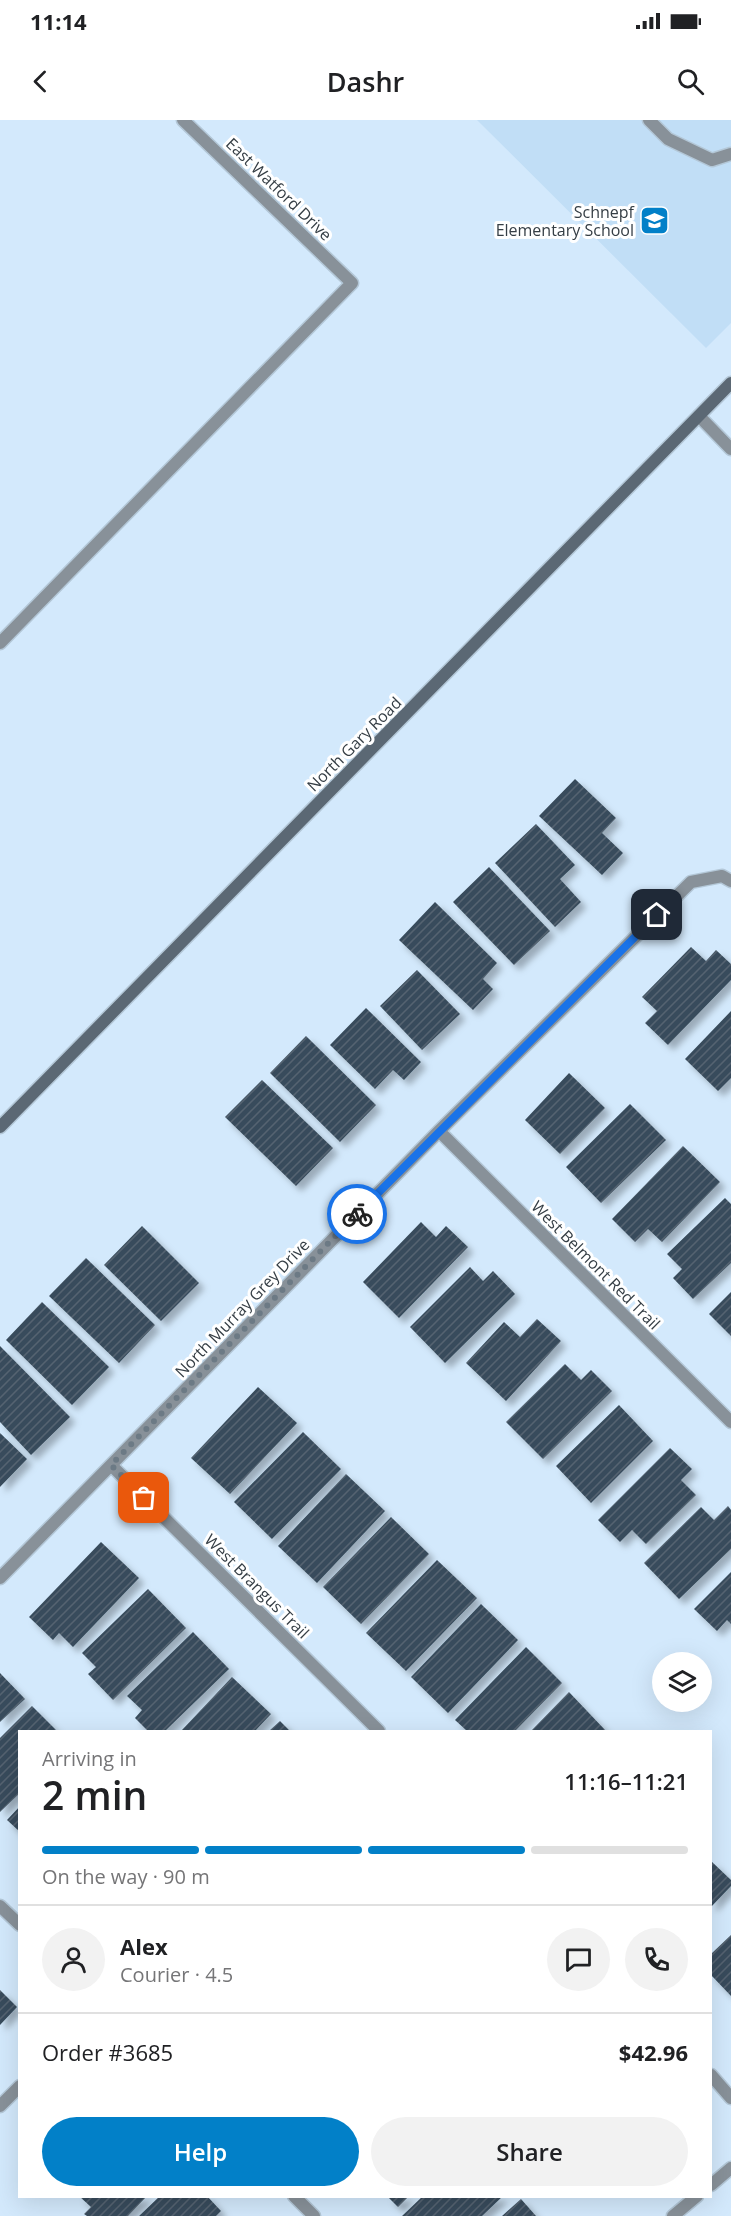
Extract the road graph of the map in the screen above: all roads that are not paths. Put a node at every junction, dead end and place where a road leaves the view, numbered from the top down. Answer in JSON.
{"nodes":[{"id":1,"x":183,"y":120,"type":"edge"},
{"id":2,"x":649,"y":120,"type":"edge"},
{"id":3,"x":731,"y":154,"type":"edge"},
{"id":4,"x":731,"y":383,"type":"edge"},
{"id":5,"x":699,"y":416,"type":"junction"},
{"id":6,"x":731,"y":448,"type":"edge"},
{"id":7,"x":0,"y":643,"type":"edge"},
{"id":8,"x":726,"y":878,"type":"edge"},
{"id":9,"x":0,"y":1127,"type":"edge"},
{"id":10,"x":438,"y":1131,"type":"junction"},
{"id":11,"x":731,"y":1422,"type":"edge"},
{"id":12,"x":111,"y":1465,"type":"junction"},
{"id":13,"x":0,"y":1578,"type":"edge"},
{"id":14,"x":378,"y":1730,"type":"edge"},
{"id":15,"x":0,"y":1906,"type":"edge"},
{"id":16,"x":18,"y":1923,"type":"edge"},
{"id":17,"x":712,"y":2076,"type":"edge"},
{"id":18,"x":18,"y":2088,"type":"edge"},
{"id":19,"x":731,"y":2098,"type":"edge"},
{"id":20,"x":0,"y":2106,"type":"edge"},
{"id":21,"x":731,"y":2168,"type":"edge"},
{"id":22,"x":712,"y":2184,"type":"edge"},
{"id":23,"x":296,"y":2198,"type":"edge"},
{"id":24,"x":696,"y":2198,"type":"edge"},
{"id":25,"x":314,"y":2216,"type":"edge"},
{"id":26,"x":673,"y":2216,"type":"edge"}],
"edges":[{"from":1,"to":7,"type":"street","name":"East Watford Drive"},
{"from":2,"to":3,"type":"street"},
{"from":4,"to":5,"type":"main road","name":"North Gary Road"},
{"from":5,"to":6,"type":"street"},
{"from":5,"to":9,"type":"main road","name":"North Gary Road"},
{"from":8,"to":10,"type":"street","name":"North Murray Grey Drive"},
{"from":10,"to":11,"type":"street","name":"West Belmont Red Trail"},
{"from":10,"to":12,"type":"street","name":"North Murray Grey Drive"},
{"from":12,"to":13,"type":"street","name":"North Murray Grey Drive"},
{"from":12,"to":14,"type":"street","name":"West Brangus Trail"},
{"from":15,"to":16,"type":"street"},
{"from":17,"to":19,"type":"street"},
{"from":18,"to":20,"type":"street"},
{"from":21,"to":22,"type":"street"},
{"from":23,"to":25,"type":"street"},
{"from":24,"to":26,"type":"street"}]}
